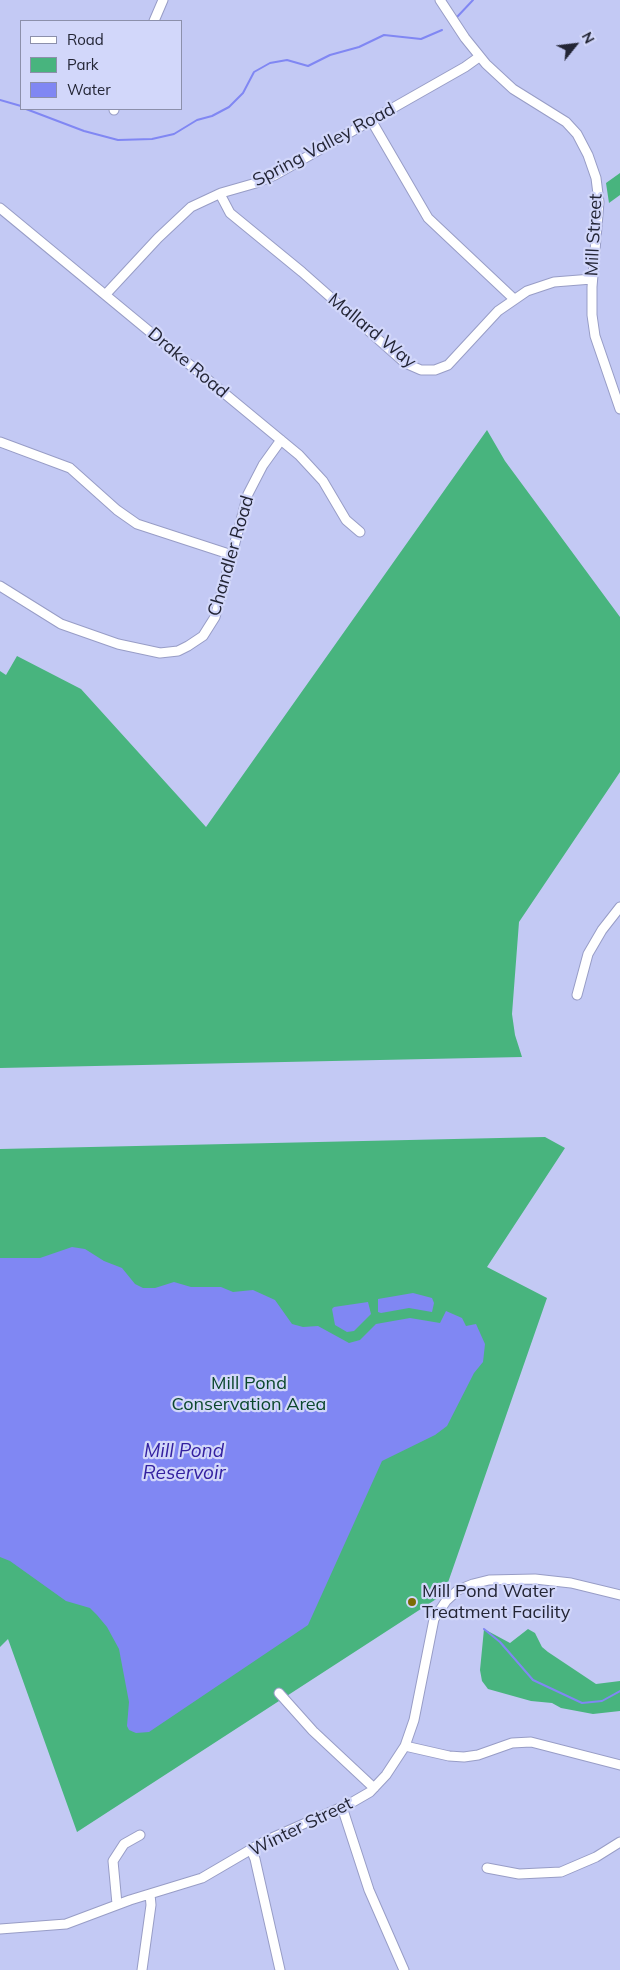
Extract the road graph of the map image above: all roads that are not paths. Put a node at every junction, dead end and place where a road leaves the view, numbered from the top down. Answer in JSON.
{"nodes":[{"id":1,"x":163,"y":0,"type":"edge"},
{"id":2,"x":440,"y":0,"type":"edge"},
{"id":3,"x":154,"y":20,"type":"edge"},
{"id":4,"x":479,"y":57,"type":"junction"},
{"id":5,"x":371,"y":120,"type":"junction"},
{"id":6,"x":220,"y":194,"type":"junction"},
{"id":7,"x":0,"y":208,"type":"edge"},
{"id":8,"x":592,"y":280,"type":"junction"},
{"id":9,"x":106,"y":294,"type":"junction"},
{"id":10,"x":514,"y":299,"type":"junction"},
{"id":11,"x":620,"y":410,"type":"edge"},
{"id":12,"x":281,"y":440,"type":"junction"},
{"id":13,"x":0,"y":442,"type":"edge"},
{"id":14,"x":360,"y":532,"type":"dead end"},
{"id":15,"x":232,"y":555,"type":"junction"},
{"id":16,"x":0,"y":586,"type":"edge"},
{"id":17,"x":620,"y":907,"type":"edge"},
{"id":18,"x":577,"y":995,"type":"dead end"},
{"id":19,"x":620,"y":1595,"type":"edge"},
{"id":20,"x":280,"y":1693,"type":"dead end"},
{"id":21,"x":405,"y":1746,"type":"junction"},
{"id":22,"x":620,"y":1765,"type":"edge"},
{"id":23,"x":374,"y":1788,"type":"junction"},
{"id":24,"x":342,"y":1807,"type":"junction"},
{"id":25,"x":140,"y":1835,"type":"dead end"},
{"id":26,"x":620,"y":1842,"type":"edge"},
{"id":27,"x":251,"y":1850,"type":"junction"},
{"id":28,"x":487,"y":1868,"type":"dead end"},
{"id":29,"x":150,"y":1894,"type":"junction"},
{"id":30,"x":117,"y":1904,"type":"junction"},
{"id":31,"x":0,"y":1929,"type":"edge"},
{"id":32,"x":142,"y":1970,"type":"edge"},
{"id":33,"x":280,"y":1970,"type":"edge"},
{"id":34,"x":404,"y":1970,"type":"edge"}],
"edges":[{"from":1,"to":3,"type":"street"},
{"from":2,"to":4,"type":"street","name":"Mill Street"},
{"from":4,"to":5,"type":"street","name":"Spring Valley Road"},
{"from":4,"to":8,"type":"street","name":"Mill Street"},
{"from":5,"to":6,"type":"street","name":"Spring Valley Road"},
{"from":5,"to":10,"type":"street"},
{"from":6,"to":9,"type":"street","name":"Spring Valley Road"},
{"from":6,"to":10,"type":"street","name":"Mallard Way"},
{"from":7,"to":9,"type":"street","name":"Drake Road"},
{"from":8,"to":10,"type":"street","name":"Mallard Way"},
{"from":8,"to":11,"type":"street","name":"Mill Street"},
{"from":9,"to":12,"type":"street","name":"Drake Road"},
{"from":12,"to":14,"type":"street","name":"Drake Road"},
{"from":12,"to":15,"type":"street","name":"Chandler Road"},
{"from":13,"to":15,"type":"street"},
{"from":15,"to":16,"type":"street","name":"Chandler Road"},
{"from":17,"to":18,"type":"street"},
{"from":19,"to":21,"type":"street","name":"Winter Street"},
{"from":20,"to":23,"type":"street"},
{"from":21,"to":22,"type":"street"},
{"from":21,"to":23,"type":"street","name":"Winter Street"},
{"from":23,"to":24,"type":"street","name":"Winter Street"},
{"from":24,"to":27,"type":"street","name":"Winter Street"},
{"from":24,"to":34,"type":"street"},
{"from":25,"to":30,"type":"street"},
{"from":26,"to":28,"type":"street"},
{"from":27,"to":29,"type":"street","name":"Winter Street"},
{"from":27,"to":33,"type":"street"},
{"from":29,"to":30,"type":"street","name":"Winter Street"},
{"from":29,"to":32,"type":"street"},
{"from":30,"to":31,"type":"street","name":"Winter Street"}]}
